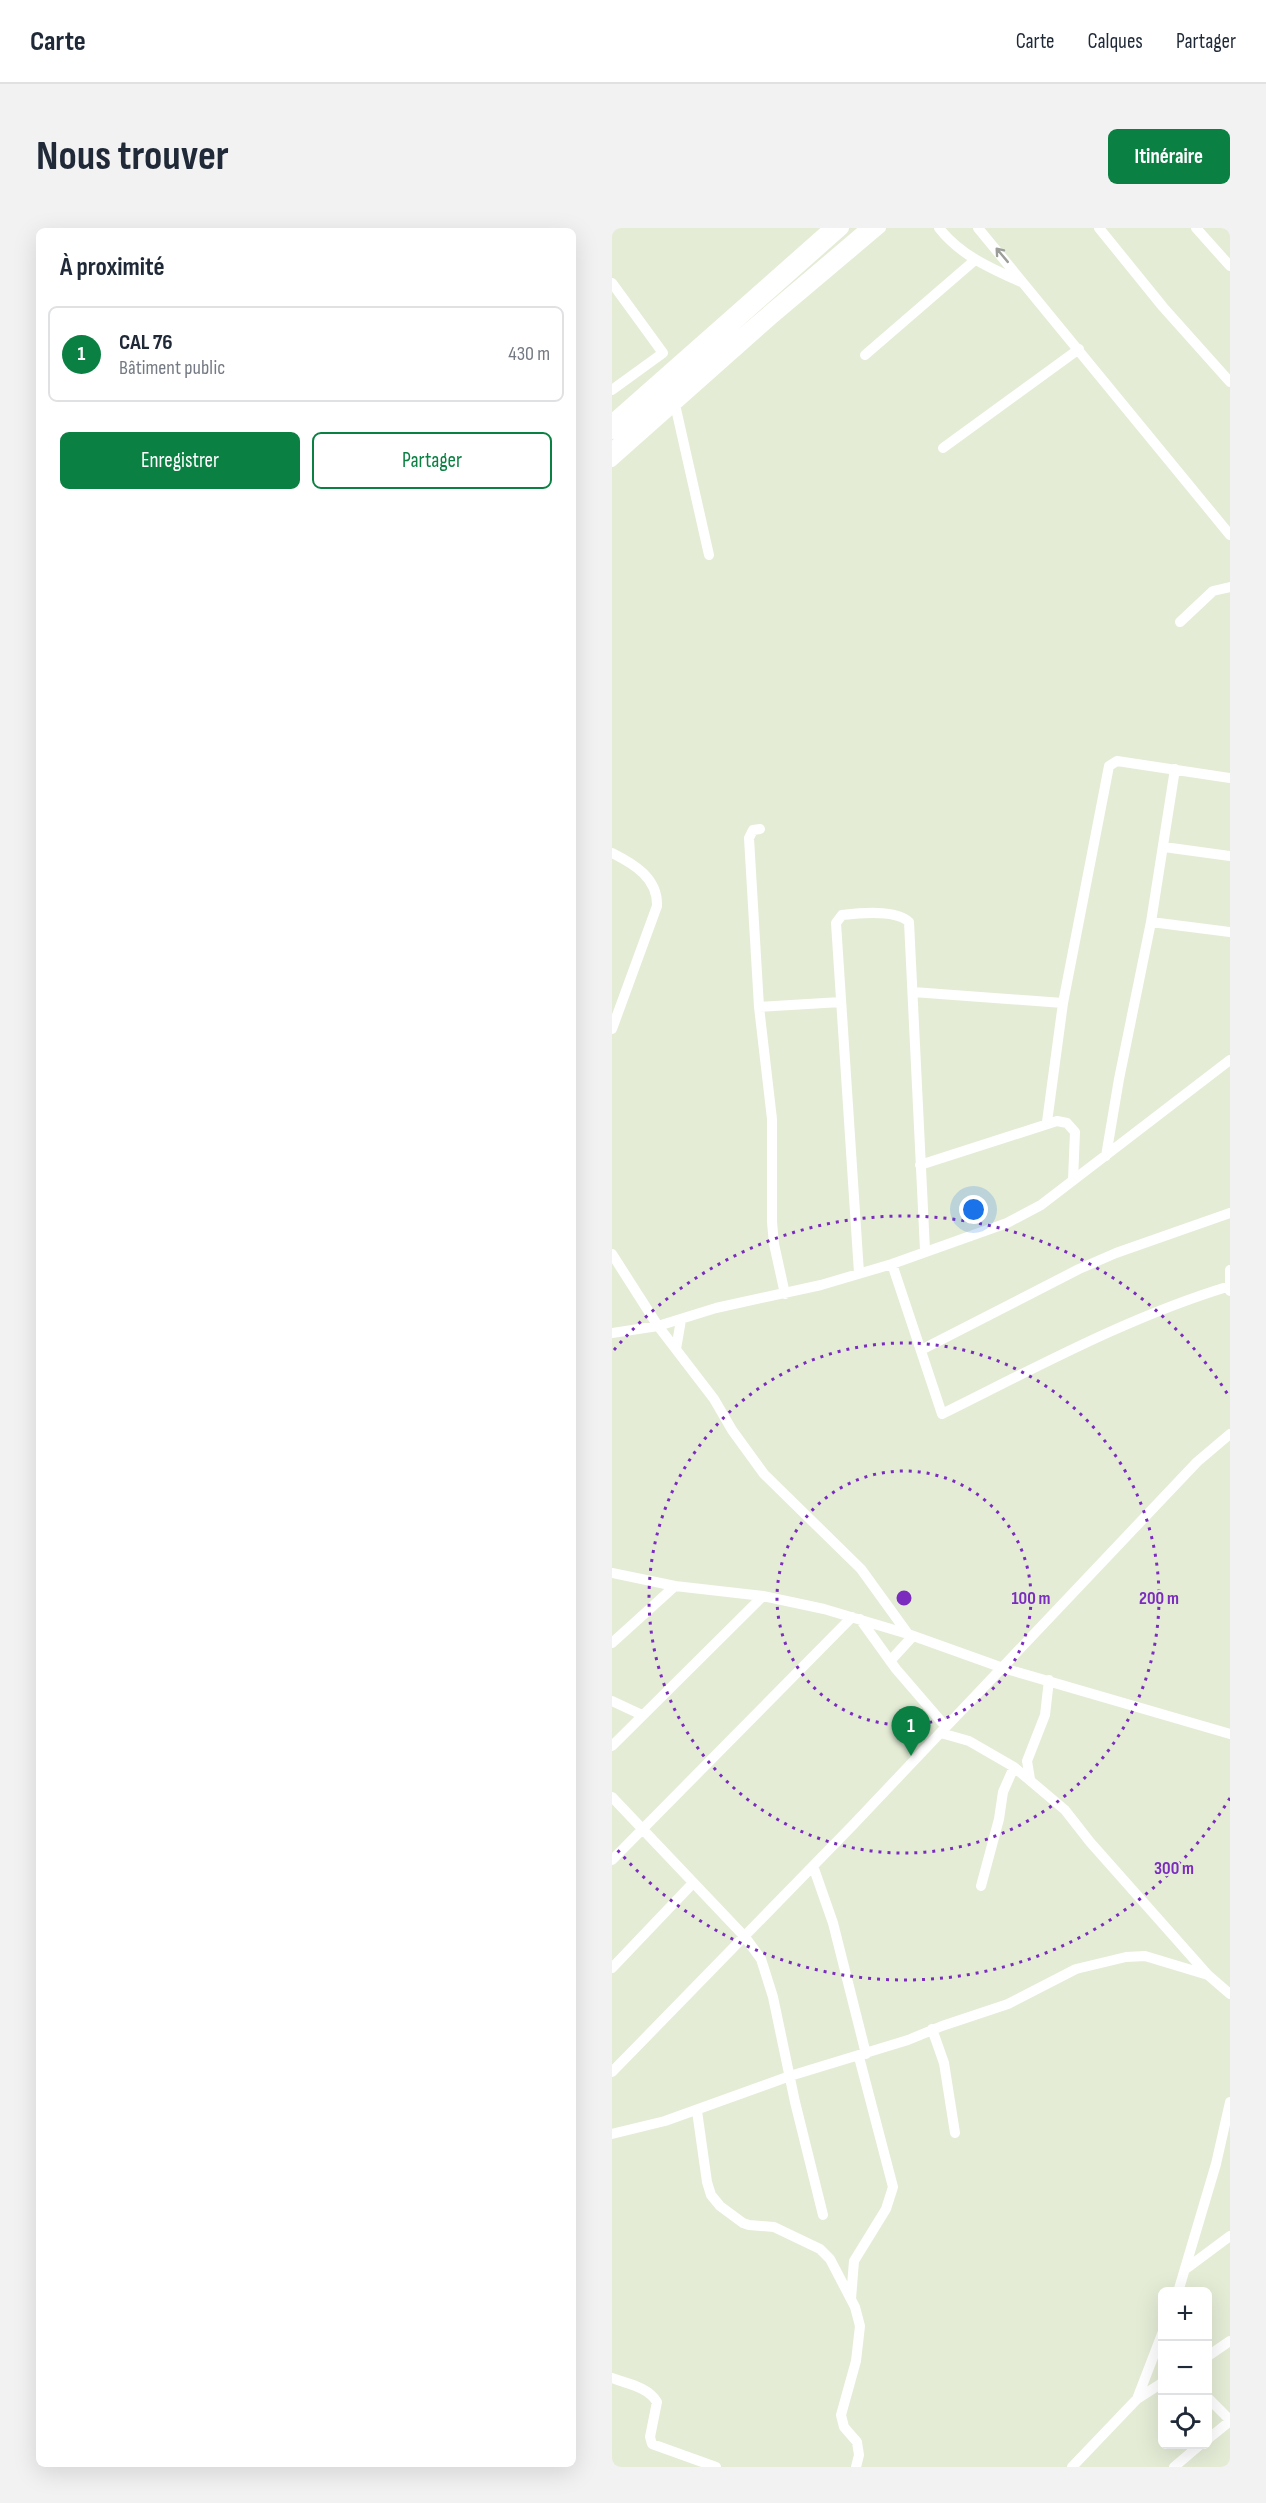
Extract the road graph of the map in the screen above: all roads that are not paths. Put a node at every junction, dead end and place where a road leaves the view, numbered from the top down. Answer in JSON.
{"nodes":[{"id":1,"x":828,"y":228,"type":"edge"},
{"id":2,"x":842,"y":228,"type":"edge"},
{"id":3,"x":868,"y":228,"type":"edge"},
{"id":4,"x":881,"y":228,"type":"edge"},
{"id":5,"x":939,"y":228,"type":"edge"},
{"id":6,"x":978,"y":228,"type":"edge"},
{"id":7,"x":1099,"y":228,"type":"edge"},
{"id":8,"x":1196,"y":228,"type":"edge"},
{"id":9,"x":975,"y":260,"type":"junction"},
{"id":10,"x":1230,"y":266,"type":"edge"},
{"id":11,"x":612,"y":283,"type":"edge"},
{"id":12,"x":1024,"y":284,"type":"junction"},
{"id":13,"x":1079,"y":349,"type":"junction"},
{"id":14,"x":865,"y":355,"type":"dead end"},
{"id":15,"x":1230,"y":382,"type":"edge"},
{"id":16,"x":612,"y":390,"type":"edge"},
{"id":17,"x":668,"y":390,"type":"junction"},
{"id":18,"x":612,"y":419,"type":"edge"},
{"id":19,"x":612,"y":432,"type":"edge"},
{"id":20,"x":943,"y":448,"type":"dead end"},
{"id":21,"x":612,"y":450,"type":"edge"},
{"id":22,"x":612,"y":462,"type":"edge"},
{"id":23,"x":1230,"y":535,"type":"edge"},
{"id":24,"x":710,"y":555,"type":"dead end"},
{"id":25,"x":1230,"y":587,"type":"edge"},
{"id":26,"x":1180,"y":622,"type":"dead end"},
{"id":27,"x":1175,"y":769,"type":"junction"},
{"id":28,"x":1230,"y":778,"type":"edge"},
{"id":29,"x":760,"y":829,"type":"dead end"},
{"id":30,"x":1164,"y":847,"type":"junction"},
{"id":31,"x":612,"y":853,"type":"edge"},
{"id":32,"x":1230,"y":856,"type":"edge"},
{"id":33,"x":1151,"y":922,"type":"junction"},
{"id":34,"x":1230,"y":932,"type":"edge"},
{"id":35,"x":913,"y":992,"type":"junction"},
{"id":36,"x":841,"y":1002,"type":"junction"},
{"id":37,"x":1063,"y":1003,"type":"junction"},
{"id":38,"x":759,"y":1007,"type":"junction"},
{"id":39,"x":612,"y":1029,"type":"edge"},
{"id":40,"x":1230,"y":1060,"type":"edge"},
{"id":41,"x":1047,"y":1122,"type":"junction"},
{"id":42,"x":1106,"y":1156,"type":"junction"},
{"id":43,"x":921,"y":1166,"type":"junction"},
{"id":44,"x":1073,"y":1180,"type":"junction"},
{"id":45,"x":1230,"y":1213,"type":"edge"},
{"id":46,"x":925,"y":1250,"type":"junction"},
{"id":47,"x":612,"y":1254,"type":"edge"},
{"id":48,"x":892,"y":1264,"type":"junction"},
{"id":49,"x":1230,"y":1270,"type":"edge"},
{"id":50,"x":860,"y":1273,"type":"junction"},
{"id":51,"x":1230,"y":1286,"type":"edge"},
{"id":52,"x":1230,"y":1291,"type":"edge"},
{"id":53,"x":785,"y":1294,"type":"junction"},
{"id":54,"x":681,"y":1320,"type":"junction"},
{"id":55,"x":658,"y":1326,"type":"junction"},
{"id":56,"x":612,"y":1333,"type":"edge"},
{"id":57,"x":676,"y":1349,"type":"junction"},
{"id":58,"x":921,"y":1350,"type":"junction"},
{"id":59,"x":1230,"y":1434,"type":"edge"},
{"id":60,"x":612,"y":1573,"type":"edge"},
{"id":61,"x":675,"y":1586,"type":"junction"},
{"id":62,"x":764,"y":1596,"type":"junction"},
{"id":63,"x":856,"y":1618,"type":"junction"},
{"id":64,"x":910,"y":1635,"type":"junction"},
{"id":65,"x":612,"y":1643,"type":"edge"},
{"id":66,"x":890,"y":1661,"type":"junction"},
{"id":67,"x":1003,"y":1668,"type":"junction"},
{"id":68,"x":1049,"y":1680,"type":"junction"},
{"id":69,"x":612,"y":1701,"type":"edge"},
{"id":70,"x":642,"y":1715,"type":"junction"},
{"id":71,"x":944,"y":1730,"type":"junction"},
{"id":72,"x":1230,"y":1734,"type":"edge"},
{"id":73,"x":612,"y":1746,"type":"edge"},
{"id":74,"x":1014,"y":1767,"type":"junction"},
{"id":75,"x":1030,"y":1779,"type":"junction"},
{"id":76,"x":612,"y":1797,"type":"edge"},
{"id":77,"x":641,"y":1831,"type":"junction"},
{"id":78,"x":612,"y":1860,"type":"edge"},
{"id":79,"x":813,"y":1866,"type":"junction"},
{"id":80,"x":693,"y":1883,"type":"junction"},
{"id":81,"x":981,"y":1886,"type":"dead end"},
{"id":82,"x":745,"y":1937,"type":"junction"},
{"id":83,"x":612,"y":1968,"type":"edge"},
{"id":84,"x":1208,"y":1975,"type":"junction"},
{"id":85,"x":1230,"y":1994,"type":"edge"},
{"id":86,"x":932,"y":2029,"type":"junction"},
{"id":87,"x":863,"y":2055,"type":"junction"},
{"id":88,"x":612,"y":2072,"type":"edge"},
{"id":89,"x":790,"y":2076,"type":"junction"},
{"id":90,"x":1230,"y":2102,"type":"edge"},
{"id":91,"x":697,"y":2111,"type":"junction"},
{"id":92,"x":955,"y":2133,"type":"dead end"},
{"id":93,"x":612,"y":2134,"type":"edge"},
{"id":94,"x":823,"y":2215,"type":"dead end"},
{"id":95,"x":1230,"y":2236,"type":"edge"},
{"id":96,"x":1186,"y":2268,"type":"junction"},
{"id":97,"x":1180,"y":2287,"type":"edge"},
{"id":98,"x":851,"y":2299,"type":"junction"},
{"id":99,"x":1230,"y":2341,"type":"edge"},
{"id":100,"x":1158,"y":2352,"type":"edge"},
{"id":101,"x":1212,"y":2353,"type":"edge"},
{"id":102,"x":612,"y":2378,"type":"edge"},
{"id":103,"x":1158,"y":2386,"type":"edge"},
{"id":104,"x":1137,"y":2399,"type":"junction"},
{"id":105,"x":1212,"y":2402,"type":"edge"},
{"id":106,"x":1230,"y":2421,"type":"edge"},
{"id":107,"x":1212,"y":2436,"type":"edge"},
{"id":108,"x":1196,"y":2449,"type":"edge"},
{"id":109,"x":716,"y":2467,"type":"edge"},
{"id":110,"x":856,"y":2467,"type":"edge"},
{"id":111,"x":1072,"y":2467,"type":"edge"},
{"id":112,"x":1174,"y":2467,"type":"edge"}],
"edges":[{"from":1,"to":17,"type":"street"},
{"from":2,"to":17,"type":"main road"},
{"from":3,"to":17,"type":"main road"},
{"from":4,"to":17,"type":"street"},
{"from":5,"to":9,"type":"street"},
{"from":12,"to":6,"type":"street","one_way":true},
{"from":7,"to":15,"type":"street"},
{"from":8,"to":10,"type":"street"},
{"from":9,"to":12,"type":"street"},
{"from":9,"to":14,"type":"street"},
{"from":11,"to":16,"type":"street"},
{"from":12,"to":13,"type":"street"},
{"from":13,"to":20,"type":"street"},
{"from":13,"to":23,"type":"street"},
{"from":17,"to":18,"type":"street"},
{"from":17,"to":19,"type":"main road"},
{"from":17,"to":21,"type":"main road"},
{"from":17,"to":22,"type":"street"},
{"from":17,"to":24,"type":"street"},
{"from":25,"to":26,"type":"street"},
{"from":27,"to":28,"type":"street"},
{"from":27,"to":30,"type":"street"},
{"from":27,"to":37,"type":"street"},
{"from":29,"to":38,"type":"street"},
{"from":30,"to":32,"type":"street"},
{"from":30,"to":33,"type":"street"},
{"from":31,"to":39,"type":"street"},
{"from":33,"to":34,"type":"street"},
{"from":33,"to":42,"type":"street"},
{"from":35,"to":36,"type":"street"},
{"from":35,"to":37,"type":"street"},
{"from":35,"to":43,"type":"street"},
{"from":36,"to":38,"type":"street"},
{"from":36,"to":50,"type":"street"},
{"from":37,"to":41,"type":"street"},
{"from":38,"to":53,"type":"street"},
{"from":40,"to":42,"type":"street"},
{"from":41,"to":43,"type":"street"},
{"from":41,"to":44,"type":"street"},
{"from":42,"to":44,"type":"street"},
{"from":43,"to":46,"type":"street"},
{"from":44,"to":46,"type":"street"},
{"from":45,"to":58,"type":"street"},
{"from":46,"to":48,"type":"street"},
{"from":47,"to":55,"type":"street"},
{"from":48,"to":50,"type":"street"},
{"from":48,"to":58,"type":"street"},
{"from":49,"to":51,"type":"street"},
{"from":50,"to":53,"type":"street"},
{"from":51,"to":52,"type":"street"},
{"from":51,"to":58,"type":"street"},
{"from":53,"to":54,"type":"street"},
{"from":54,"to":55,"type":"street"},
{"from":54,"to":57,"type":"street"},
{"from":55,"to":56,"type":"street"},
{"from":55,"to":57,"type":"street"},
{"from":57,"to":64,"type":"street"},
{"from":59,"to":67,"type":"street"},
{"from":60,"to":61,"type":"street"},
{"from":61,"to":62,"type":"street"},
{"from":61,"to":65,"type":"street"},
{"from":62,"to":63,"type":"street"},
{"from":62,"to":70,"type":"street"},
{"from":63,"to":64,"type":"street"},
{"from":63,"to":66,"type":"street"},
{"from":63,"to":77,"type":"street"},
{"from":64,"to":66,"type":"street"},
{"from":64,"to":67,"type":"street"},
{"from":66,"to":71,"type":"street"},
{"from":67,"to":68,"type":"street"},
{"from":67,"to":71,"type":"street"},
{"from":68,"to":72,"type":"street"},
{"from":68,"to":75,"type":"street"},
{"from":69,"to":70,"type":"street"},
{"from":70,"to":73,"type":"street"},
{"from":71,"to":74,"type":"street"},
{"from":71,"to":79,"type":"street"},
{"from":74,"to":75,"type":"street"},
{"from":74,"to":81,"type":"street"},
{"from":75,"to":84,"type":"street"},
{"from":76,"to":77,"type":"street"},
{"from":77,"to":78,"type":"street"},
{"from":77,"to":80,"type":"street"},
{"from":79,"to":82,"type":"street"},
{"from":79,"to":87,"type":"street"},
{"from":80,"to":82,"type":"street"},
{"from":80,"to":83,"type":"street"},
{"from":82,"to":88,"type":"street"},
{"from":82,"to":89,"type":"street"},
{"from":84,"to":85,"type":"street"},
{"from":84,"to":86,"type":"street"},
{"from":86,"to":87,"type":"street"},
{"from":86,"to":92,"type":"street"},
{"from":87,"to":89,"type":"street"},
{"from":87,"to":98,"type":"street"},
{"from":89,"to":91,"type":"street"},
{"from":89,"to":94,"type":"street"},
{"from":90,"to":96,"type":"street"},
{"from":91,"to":93,"type":"street"},
{"from":91,"to":98,"type":"street"},
{"from":95,"to":96,"type":"street"},
{"from":96,"to":97,"type":"street"},
{"from":98,"to":110,"type":"street"},
{"from":99,"to":101,"type":"street"},
{"from":100,"to":104,"type":"street"},
{"from":102,"to":109,"type":"street"},
{"from":103,"to":104,"type":"street"},
{"from":104,"to":111,"type":"street"},
{"from":105,"to":106,"type":"street"},
{"from":106,"to":107,"type":"street"},
{"from":108,"to":112,"type":"street"}]}
